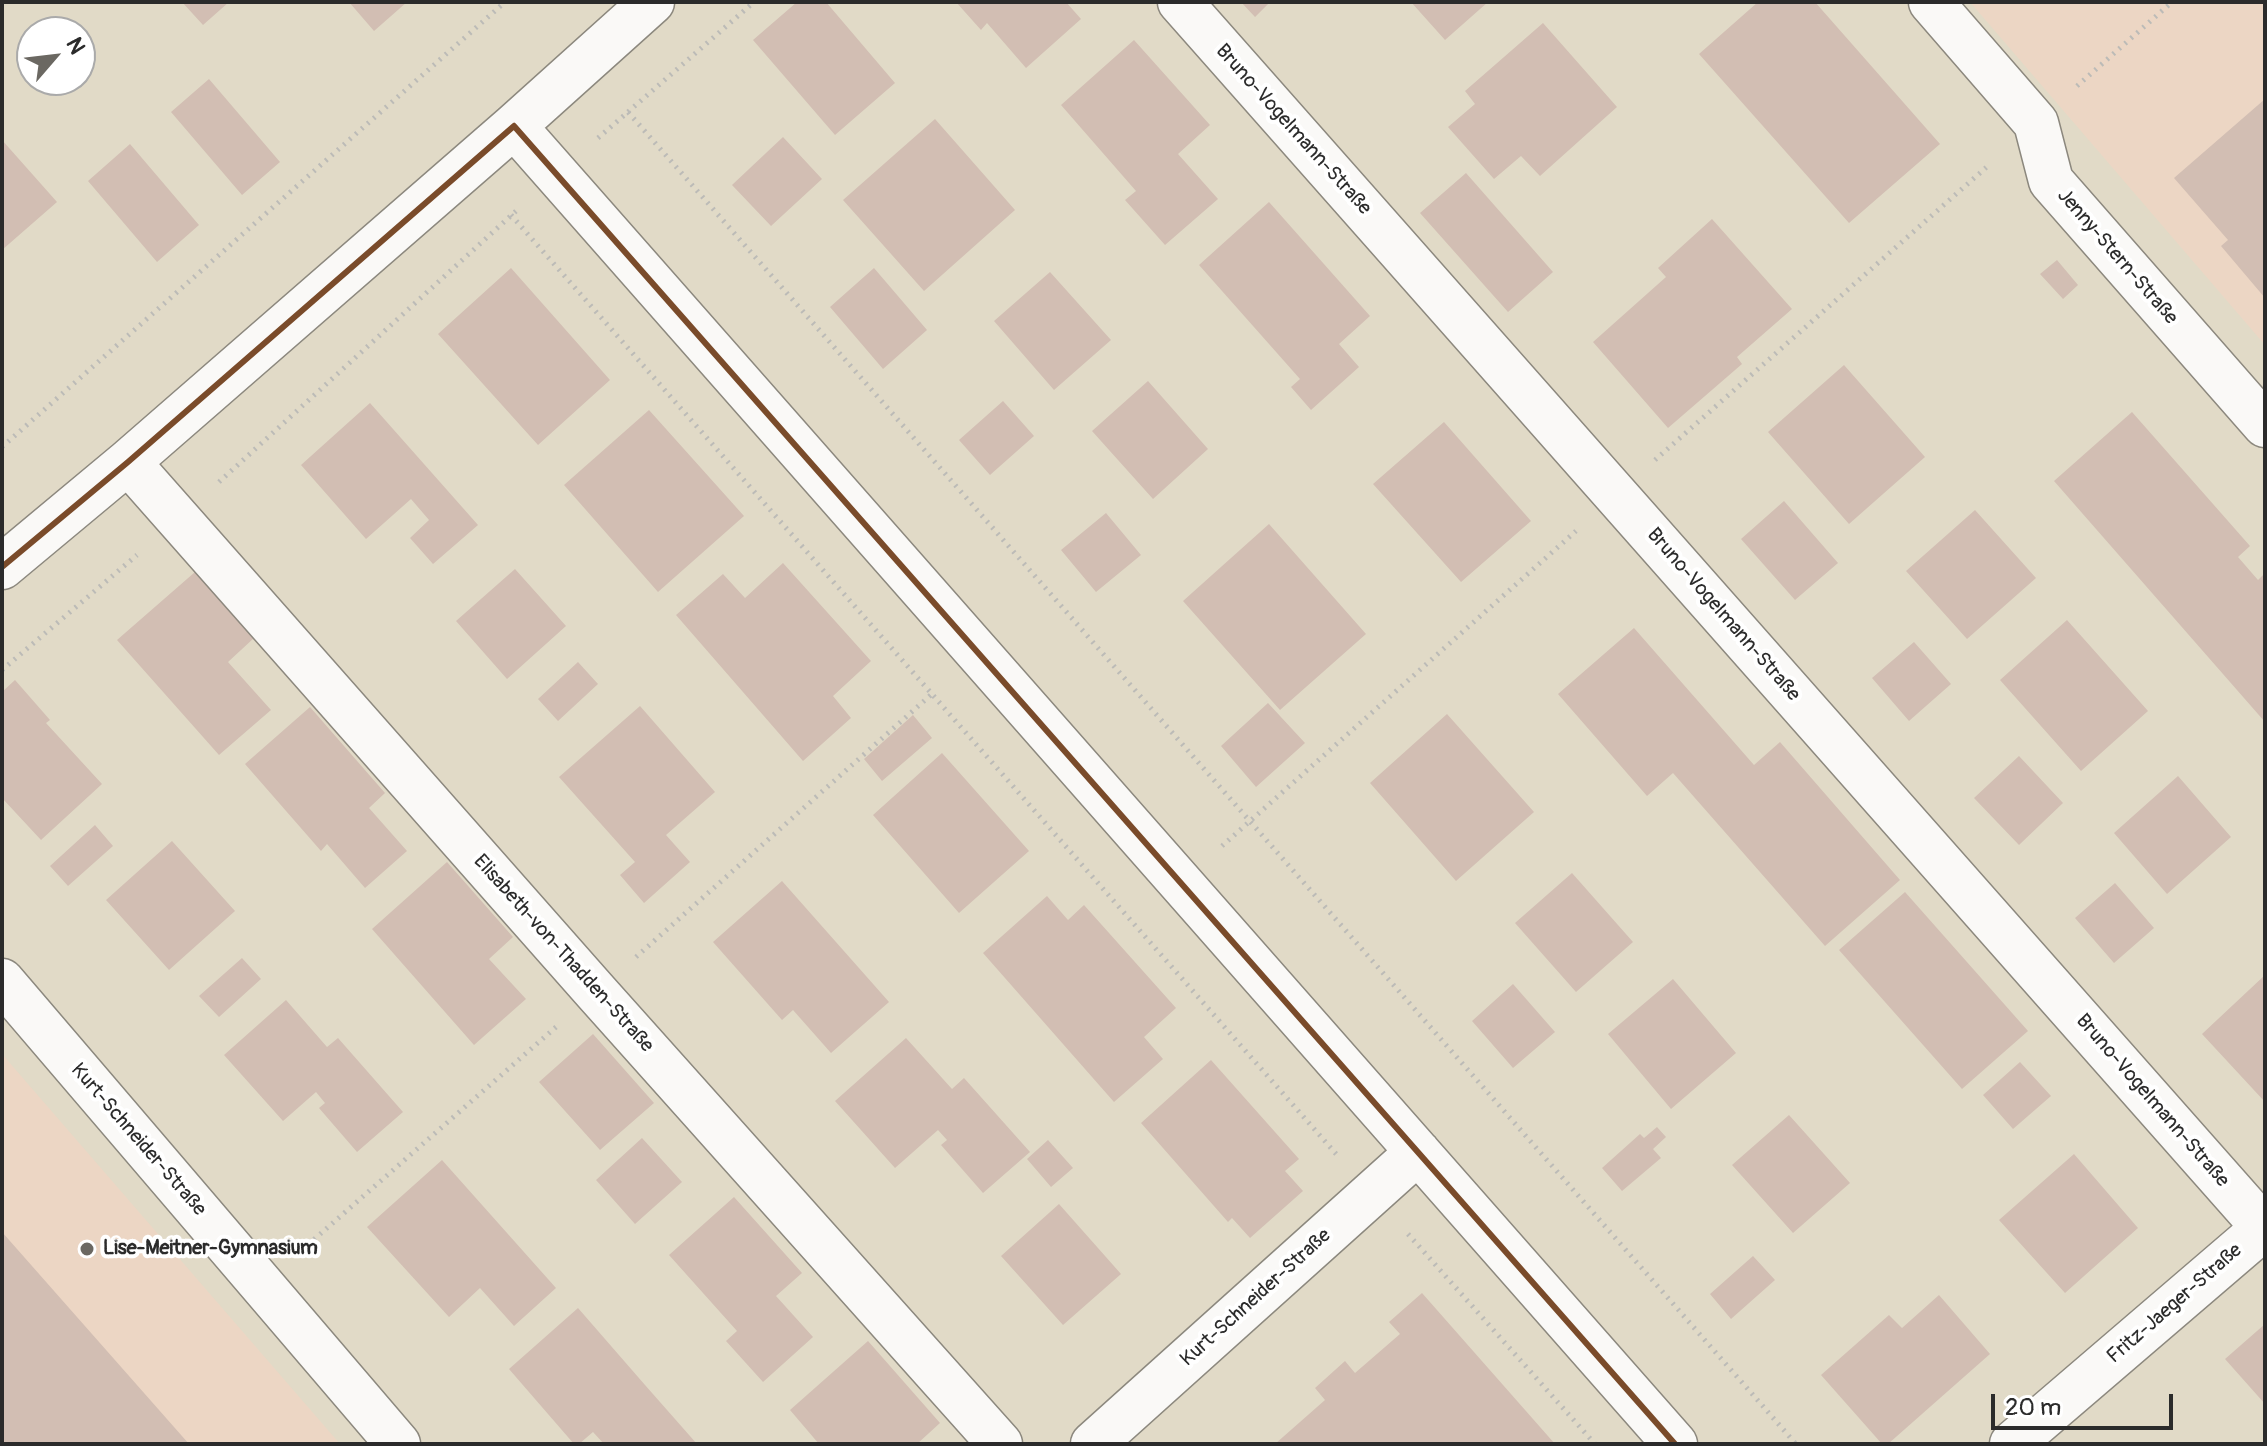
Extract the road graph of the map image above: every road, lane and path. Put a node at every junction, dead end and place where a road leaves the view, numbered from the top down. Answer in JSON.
{"nodes":[{"id":1,"x":505,"y":2,"type":"edge"},
{"id":2,"x":652,"y":2,"type":"edge"},
{"id":3,"x":754,"y":2,"type":"edge"},
{"id":4,"x":1180,"y":2,"type":"edge"},
{"id":5,"x":1931,"y":2,"type":"edge"},
{"id":6,"x":2172,"y":2,"type":"edge"},
{"id":7,"x":628,"y":112,"type":"dead end"},
{"id":8,"x":2036,"y":123,"type":"junction"},
{"id":9,"x":514,"y":126,"type":"junction"},
{"id":10,"x":511,"y":215,"type":"dead end"},
{"id":11,"x":2265,"y":425,"type":"edge"},
{"id":12,"x":2,"y":447,"type":"edge"},
{"id":13,"x":128,"y":462,"type":"junction"},
{"id":14,"x":1616,"y":495,"type":"junction"},
{"id":15,"x":2,"y":567,"type":"edge"},
{"id":16,"x":1182,"y":883,"type":"junction"},
{"id":17,"x":2,"y":981,"type":"edge"},
{"id":18,"x":1418,"y":1152,"type":"junction"},
{"id":19,"x":1372,"y":1195,"type":"junction"},
{"id":20,"x":2265,"y":1228,"type":"edge"},
{"id":21,"x":398,"y":1444,"type":"edge"},
{"id":22,"x":1000,"y":1444,"type":"edge"},
{"id":23,"x":1093,"y":1444,"type":"edge"},
{"id":24,"x":1595,"y":1444,"type":"edge"},
{"id":25,"x":1675,"y":1444,"type":"edge"},
{"id":26,"x":2012,"y":1444,"type":"edge"}],
"edges":[{"from":1,"to":12,"type":"path"},
{"from":2,"to":9,"type":"street"},
{"from":3,"to":7,"type":"path"},
{"from":4,"to":14,"type":"street","name":"Bruno-Vogelmann-Straße"},
{"from":5,"to":8,"type":"street","name":"Jenny-Stern-Straße"},
{"from":6,"to":8,"type":"path"},
{"from":8,"to":11,"type":"street","name":"Jenny-Stern-Straße"},
{"from":8,"to":14,"type":"path"},
{"from":9,"to":13,"type":"street"},
{"from":9,"to":16,"type":"street"},
{"from":10,"to":19,"type":"path"},
{"from":13,"to":15,"type":"street"},
{"from":13,"to":22,"type":"street","name":"Elisabeth-von-Thadden-Straße"},
{"from":14,"to":16,"type":"path"},
{"from":14,"to":20,"type":"street","name":"Bruno-Vogelmann-Straße"},
{"from":16,"to":18,"type":"street"},
{"from":17,"to":21,"type":"street","name":"Kurt-Schneider-Straße"},
{"from":18,"to":19,"type":"street","name":"Kurt-Schneider-Straße"},
{"from":18,"to":25,"type":"street"},
{"from":19,"to":23,"type":"street","name":"Kurt-Schneider-Straße"},
{"from":19,"to":24,"type":"path"},
{"from":20,"to":26,"type":"street","name":"Fritz-Jaeger-Straße"}]}
